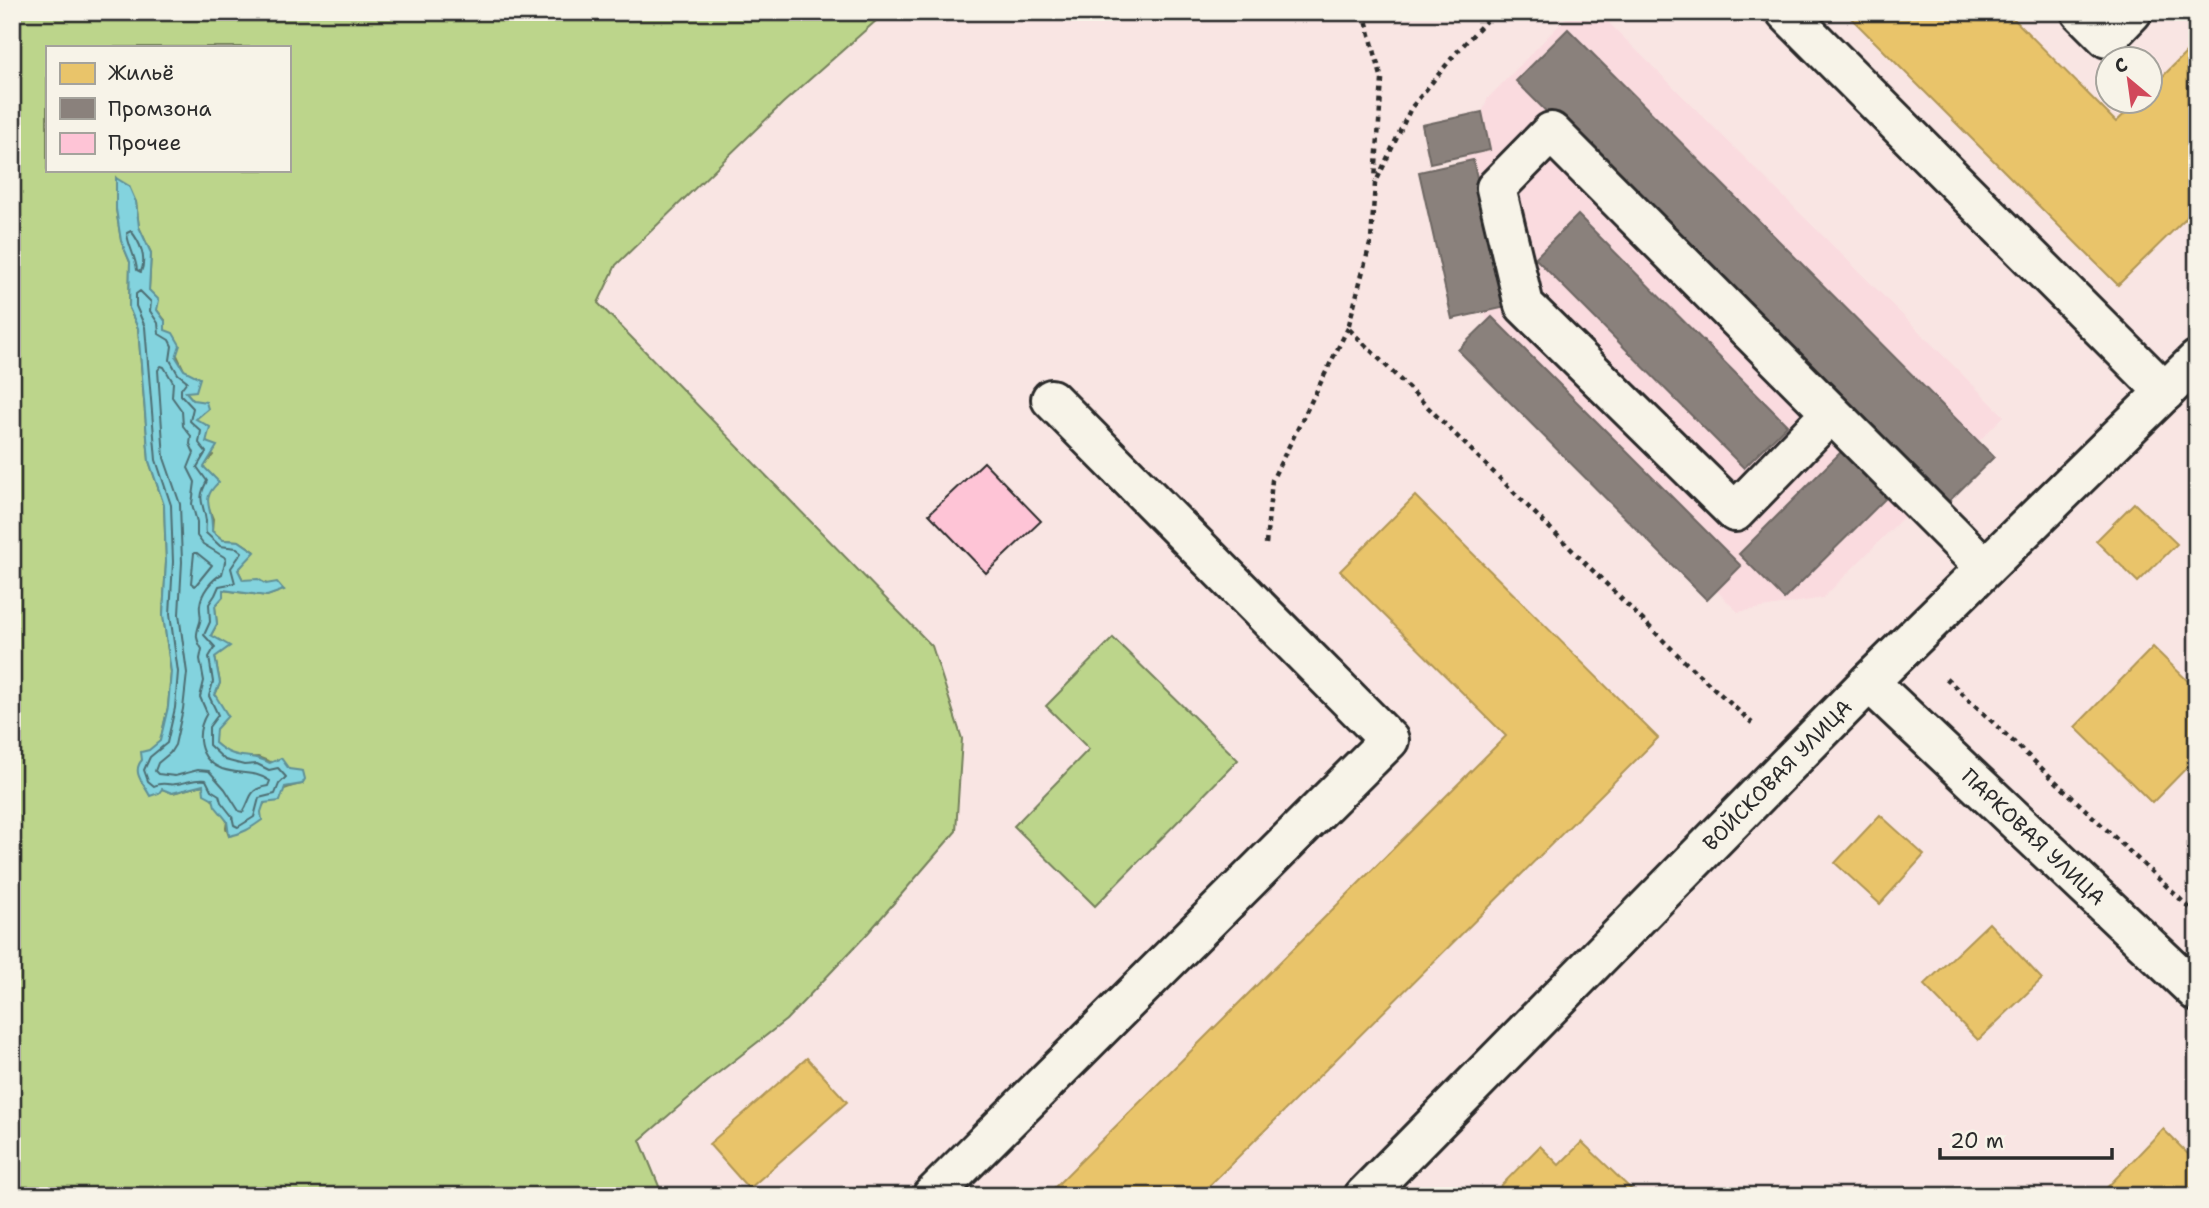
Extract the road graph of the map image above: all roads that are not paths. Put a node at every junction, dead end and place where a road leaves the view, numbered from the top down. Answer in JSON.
{"nodes":[{"id":1,"x":1786,"y":12,"type":"edge"},
{"id":2,"x":2081,"y":12,"type":"edge"},
{"id":3,"x":2132,"y":12,"type":"edge"},
{"id":4,"x":2197,"y":360,"type":"edge"},
{"id":5,"x":2165,"y":392,"type":"junction"},
{"id":6,"x":1051,"y":399,"type":"dead end"},
{"id":7,"x":1831,"y":413,"type":"junction"},
{"id":8,"x":1985,"y":568,"type":"junction"},
{"id":9,"x":1869,"y":682,"type":"junction"},
{"id":10,"x":2197,"y":992,"type":"edge"},
{"id":11,"x":932,"y":1196,"type":"edge"},
{"id":12,"x":1364,"y":1196,"type":"edge"}],
"edges":[{"from":1,"to":5,"type":"street"},
{"from":2,"to":3,"type":"street"},
{"from":4,"to":5,"type":"street","name":"ВОЙСКОВАЯ УЛИЦА"},
{"from":5,"to":8,"type":"street","name":"ВОЙСКОВАЯ УЛИЦА"},
{"from":6,"to":11,"type":"street"},
{"from":7,"to":7,"type":"street"},
{"from":7,"to":8,"type":"street"},
{"from":8,"to":9,"type":"street","name":"ВОЙСКОВАЯ УЛИЦА"},
{"from":9,"to":10,"type":"street","name":"ПАРКОВАЯ УЛИЦА"},
{"from":9,"to":12,"type":"street","name":"ВОЙСКОВАЯ УЛИЦА"}]}
